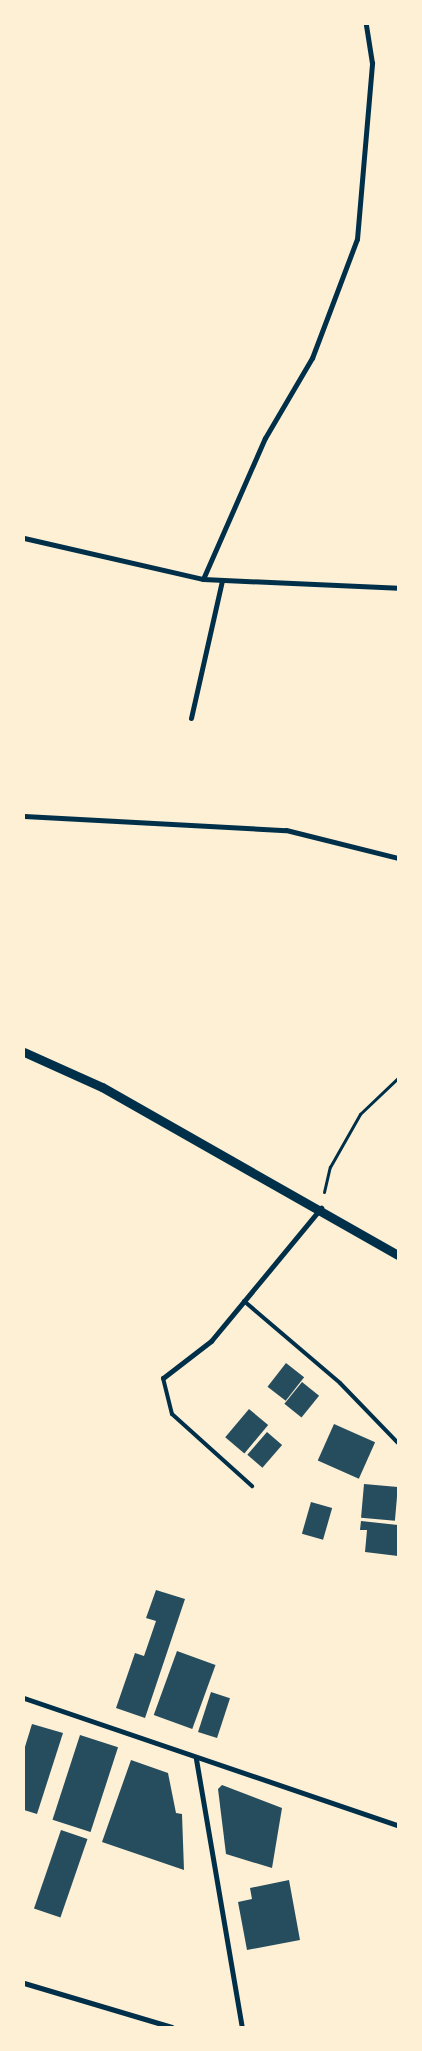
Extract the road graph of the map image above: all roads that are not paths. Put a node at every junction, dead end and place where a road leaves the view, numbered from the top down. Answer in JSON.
{"nodes":[{"id":1,"x":366,"y":24,"type":"edge"},
{"id":2,"x":24,"y":538,"type":"edge"},
{"id":3,"x":203,"y":579,"type":"junction"},
{"id":4,"x":222,"y":580,"type":"junction"},
{"id":5,"x":398,"y":588,"type":"edge"},
{"id":6,"x":191,"y":718,"type":"dead end"},
{"id":7,"x":24,"y":816,"type":"edge"},
{"id":8,"x":398,"y":858,"type":"edge"},
{"id":9,"x":24,"y":1052,"type":"edge"},
{"id":10,"x":321,"y":1208,"type":"junction"},
{"id":11,"x":398,"y":1255,"type":"edge"},
{"id":12,"x":244,"y":1301,"type":"junction"},
{"id":13,"x":163,"y":1378,"type":"joint"},
{"id":14,"x":398,"y":1443,"type":"edge"},
{"id":15,"x":252,"y":1486,"type":"dead end"},
{"id":16,"x":24,"y":1698,"type":"edge"},
{"id":17,"x":196,"y":1759,"type":"junction"},
{"id":18,"x":398,"y":1825,"type":"edge"},
{"id":19,"x":24,"y":1983,"type":"edge"},
{"id":20,"x":172,"y":2027,"type":"edge"},
{"id":21,"x":242,"y":2027,"type":"edge"}],
"edges":[{"from":1,"to":3,"type":"street"},
{"from":2,"to":3,"type":"street"},
{"from":3,"to":4,"type":"street"},
{"from":4,"to":5,"type":"street"},
{"from":4,"to":6,"type":"street"},
{"from":7,"to":8,"type":"street"},
{"from":9,"to":10,"type":"street"},
{"from":10,"to":11,"type":"street"},
{"from":10,"to":12,"type":"street"},
{"from":12,"to":13,"type":"street"},
{"from":12,"to":14,"type":"lane"},
{"from":13,"to":15,"type":"lane"},
{"from":16,"to":17,"type":"street"},
{"from":17,"to":18,"type":"street"},
{"from":17,"to":21,"type":"street"},
{"from":19,"to":20,"type":"street"}]}
